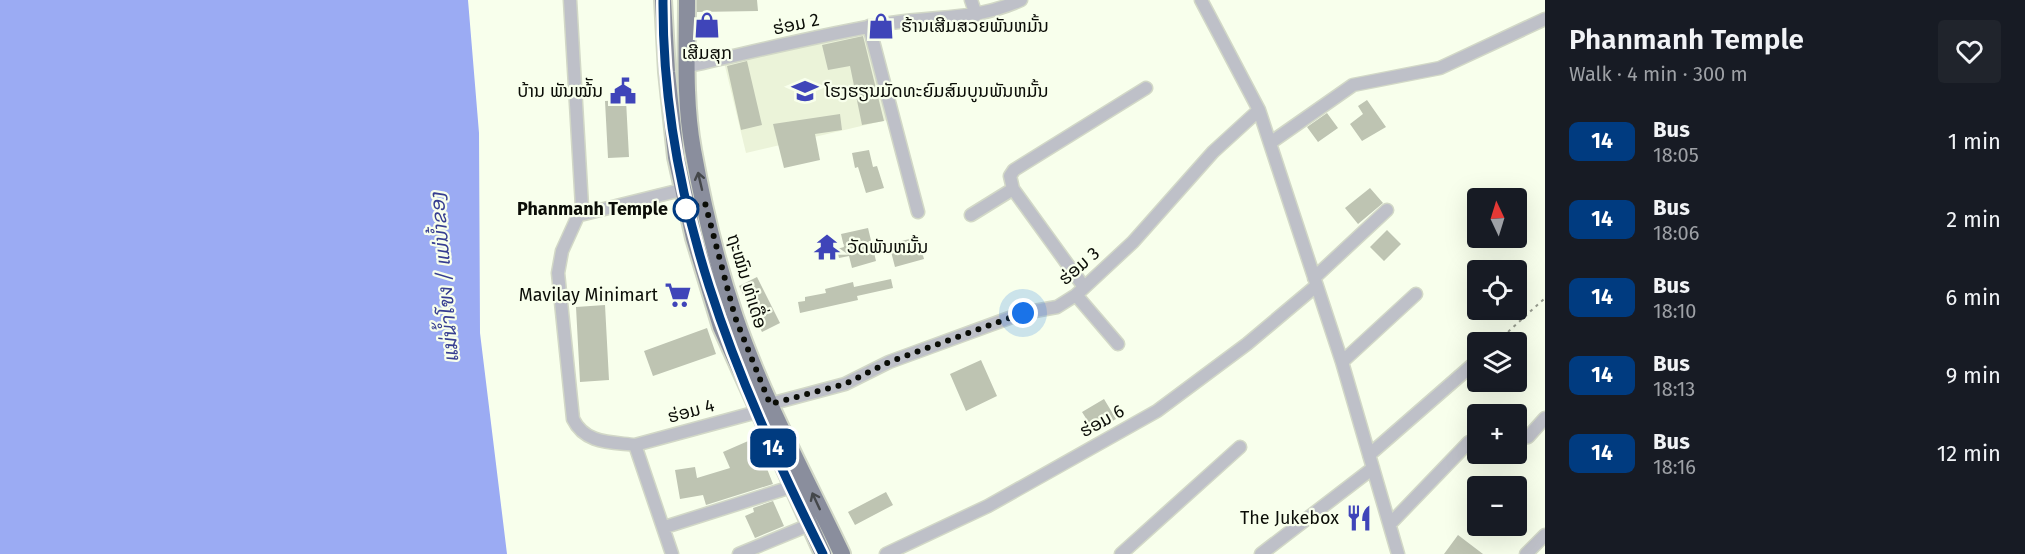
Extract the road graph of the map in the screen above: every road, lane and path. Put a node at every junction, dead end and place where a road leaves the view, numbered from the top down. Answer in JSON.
{"nodes":[{"id":1,"x":570,"y":0,"type":"edge"},
{"id":2,"x":663,"y":0,"type":"edge"},
{"id":3,"x":687,"y":0,"type":"edge"},
{"id":4,"x":971,"y":0,"type":"edge"},
{"id":5,"x":1021,"y":0,"type":"edge"},
{"id":6,"x":1201,"y":0,"type":"edge"},
{"id":7,"x":976,"y":15,"type":"junction"},
{"id":8,"x":1545,"y":19,"type":"edge"},
{"id":9,"x":869,"y":26,"type":"junction"},
{"id":10,"x":685,"y":67,"type":"junction"},
{"id":11,"x":1146,"y":88,"type":"dead end"},
{"id":12,"x":1259,"y":110,"type":"junction"},
{"id":13,"x":1270,"y":143,"type":"junction"},
{"id":14,"x":1013,"y":189,"type":"junction"},
{"id":15,"x":681,"y":190,"type":"junction"},
{"id":16,"x":1386,"y":210,"type":"dead end"},
{"id":17,"x":918,"y":212,"type":"dead end"},
{"id":18,"x":580,"y":215,"type":"junction"},
{"id":19,"x":971,"y":215,"type":"dead end"},
{"id":20,"x":1315,"y":282,"type":"junction"},
{"id":21,"x":1080,"y":291,"type":"junction"},
{"id":22,"x":1416,"y":294,"type":"dead end"},
{"id":23,"x":1545,"y":298,"type":"edge"},
{"id":24,"x":1508,"y":332,"type":"edge"},
{"id":25,"x":1118,"y":344,"type":"dead end"},
{"id":26,"x":1342,"y":362,"type":"junction"},
{"id":27,"x":1467,"y":370,"type":"edge"},
{"id":28,"x":764,"y":408,"type":"junction"},
{"id":29,"x":1545,"y":418,"type":"edge"},
{"id":30,"x":1527,"y":437,"type":"edge"},
{"id":31,"x":1467,"y":444,"type":"edge"},
{"id":32,"x":635,"y":445,"type":"junction"},
{"id":33,"x":1240,"y":447,"type":"dead end"},
{"id":34,"x":1371,"y":461,"type":"junction"},
{"id":35,"x":791,"y":487,"type":"junction"},
{"id":36,"x":1390,"y":524,"type":"junction"},
{"id":37,"x":808,"y":525,"type":"junction"},
{"id":38,"x":665,"y":527,"type":"junction"},
{"id":39,"x":1545,"y":535,"type":"edge"},
{"id":40,"x":672,"y":554,"type":"edge"},
{"id":41,"x":739,"y":554,"type":"edge"},
{"id":42,"x":823,"y":554,"type":"edge"},
{"id":43,"x":842,"y":554,"type":"edge"},
{"id":44,"x":886,"y":554,"type":"edge"},
{"id":45,"x":1121,"y":554,"type":"edge"},
{"id":46,"x":1261,"y":554,"type":"edge"},
{"id":47,"x":1398,"y":554,"type":"edge"},
{"id":48,"x":1526,"y":554,"type":"edge"}],
"edges":[{"from":1,"to":18,"type":"street"},
{"from":2,"to":15,"type":"main road","name":"ຖະໝົນ ທ່າເດື່ອ"},
{"from":3,"to":10,"type":"main road","name":"ຖະໝົນ ທ່າເດື່ອ"},
{"from":4,"to":7,"type":"street"},
{"from":5,"to":7,"type":"street","name":"ຮ່ອມ 2"},
{"from":6,"to":12,"type":"street"},
{"from":7,"to":9,"type":"street","name":"ຮ່ອມ 2"},
{"from":8,"to":13,"type":"street"},
{"from":9,"to":10,"type":"street","name":"ຮ່ອມ 2"},
{"from":9,"to":17,"type":"street"},
{"from":28,"to":10,"type":"main road","name":"ຖະໝົນ ທ່າເດື່ອ","one_way":true},
{"from":11,"to":14,"type":"street"},
{"from":12,"to":13,"type":"street"},
{"from":12,"to":21,"type":"street","name":"ຮ່ອມ 3"},
{"from":13,"to":20,"type":"street"},
{"from":14,"to":19,"type":"street"},
{"from":14,"to":21,"type":"street"},
{"from":15,"to":18,"type":"street"},
{"from":15,"to":28,"type":"main road","name":"ຖະໝົນ ທ່າເດື່ອ"},
{"from":16,"to":20,"type":"street","name":"ຮ່ອມ 6"},
{"from":18,"to":32,"type":"street"},
{"from":20,"to":26,"type":"street"},
{"from":20,"to":44,"type":"street","name":"ຮ່ອມ 6"},
{"from":21,"to":25,"type":"street"},
{"from":21,"to":28,"type":"street","name":"ຮ່ອມ 3"},
{"from":22,"to":26,"type":"street"},
{"from":23,"to":24,"type":"path"},
{"from":26,"to":34,"type":"street"},
{"from":27,"to":34,"type":"street"},
{"from":28,"to":32,"type":"street","name":"ຮ່ອມ 4"},
{"from":28,"to":35,"type":"main road","name":"ຖະໝົນ ທ່າເດື່ອ"},
{"from":43,"to":28,"type":"main road","name":"ຖະໝົນ ທ່າເດື່ອ","one_way":true},
{"from":29,"to":30,"type":"street"},
{"from":31,"to":36,"type":"street"},
{"from":32,"to":38,"type":"street"},
{"from":33,"to":45,"type":"street"},
{"from":34,"to":36,"type":"street"},
{"from":34,"to":46,"type":"street"},
{"from":35,"to":37,"type":"main road","name":"ຖະໝົນ ທ່າເດື່ອ"},
{"from":35,"to":38,"type":"street"},
{"from":36,"to":47,"type":"street"},
{"from":37,"to":41,"type":"street"},
{"from":37,"to":42,"type":"main road","name":"ຖະໝົນ ທ່າເດື່ອ"},
{"from":38,"to":40,"type":"street"},
{"from":39,"to":48,"type":"street"}]}
